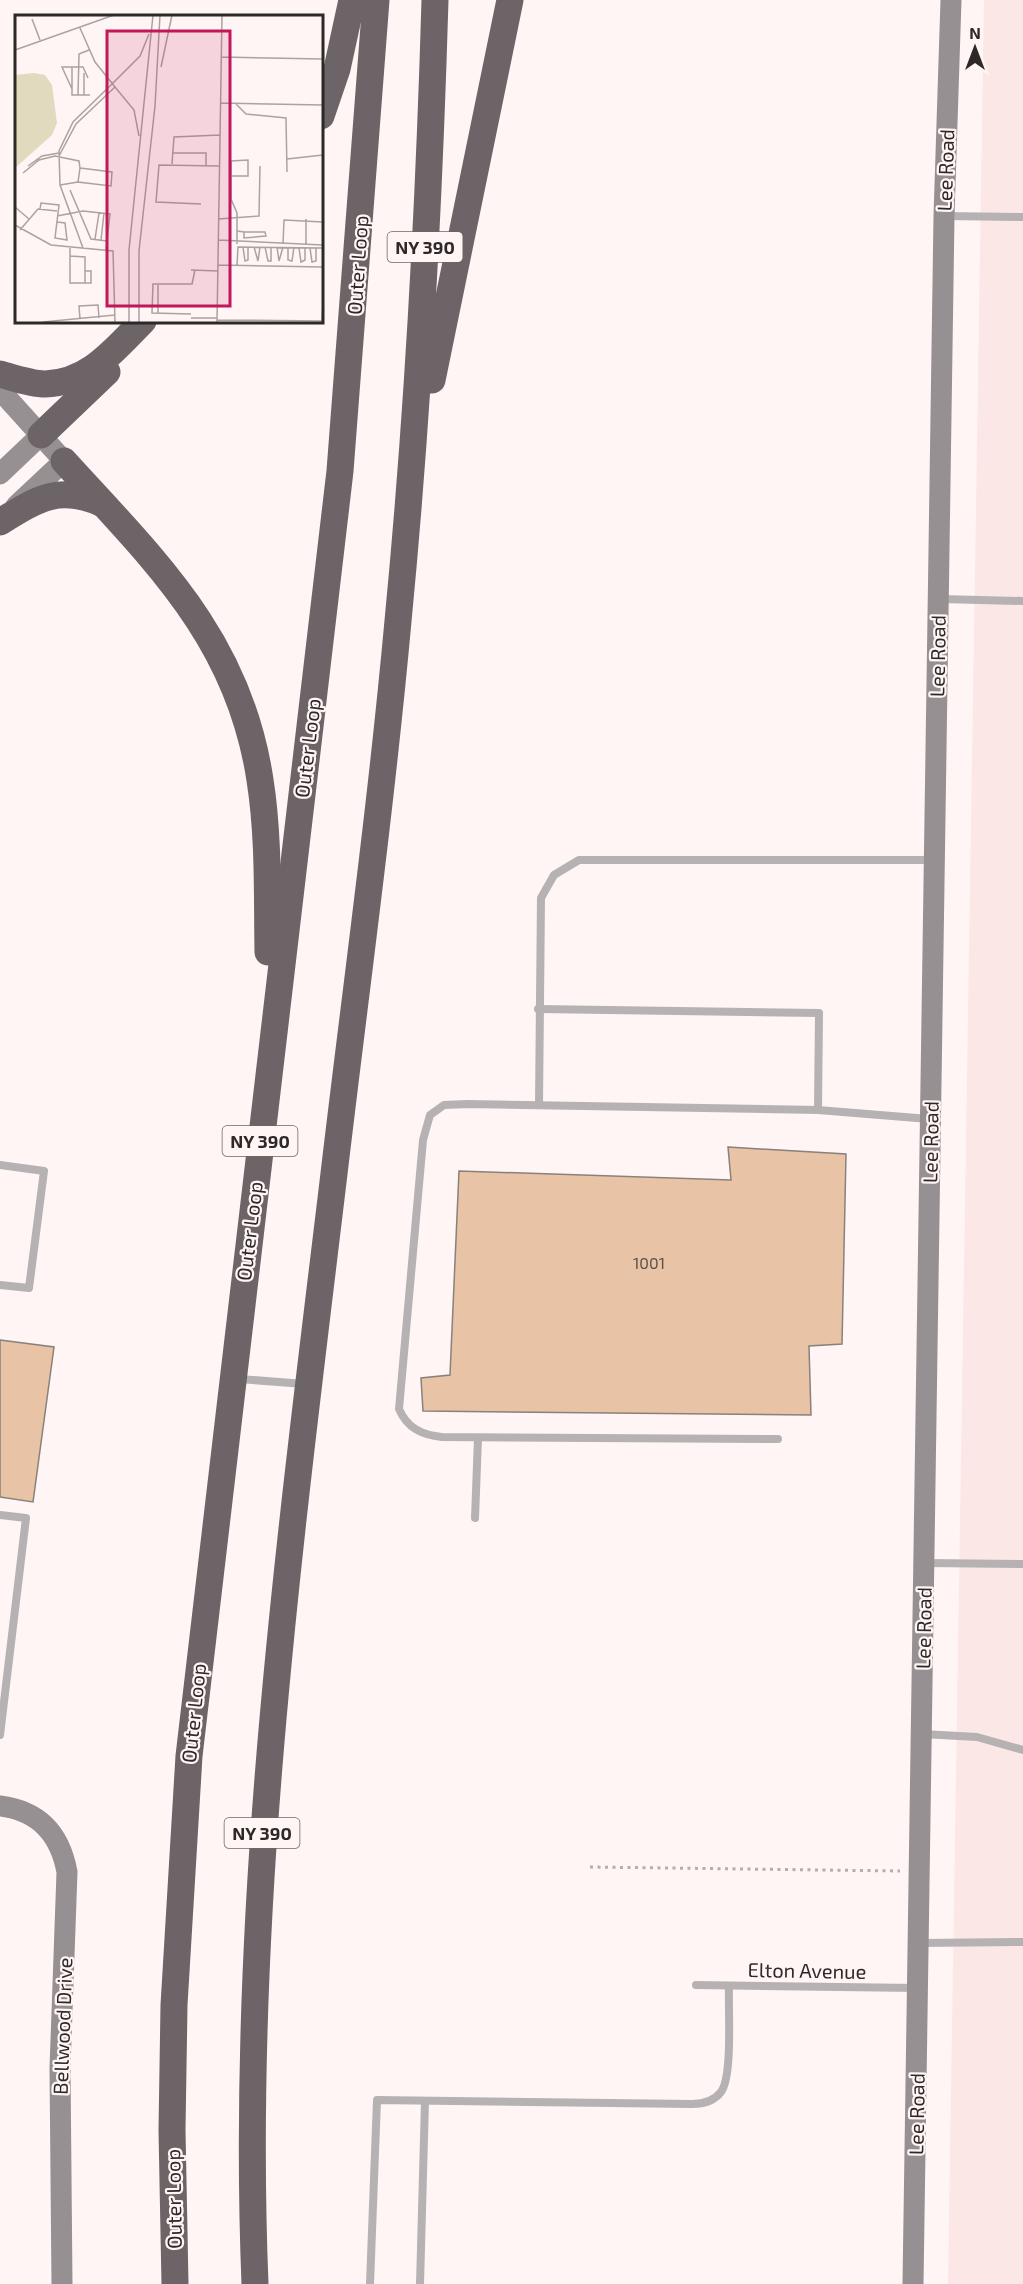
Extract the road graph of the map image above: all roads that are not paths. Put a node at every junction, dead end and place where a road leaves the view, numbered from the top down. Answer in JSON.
{"nodes":[{"id":1,"x":352,"y":0,"type":"edge"},
{"id":2,"x":376,"y":0,"type":"edge"},
{"id":3,"x":435,"y":0,"type":"edge"},
{"id":4,"x":510,"y":0,"type":"edge"},
{"id":5,"x":951,"y":0,"type":"edge"},
{"id":6,"x":322,"y":113,"type":"edge"},
{"id":7,"x":944,"y":216,"type":"junction"},
{"id":8,"x":1023,"y":217,"type":"edge"},
{"id":9,"x":142,"y":322,"type":"edge"},
{"id":10,"x":159,"y":322,"type":"edge"},
{"id":11,"x":0,"y":374,"type":"edge"},
{"id":12,"x":0,"y":390,"type":"edge"},
{"id":13,"x":41,"y":435,"type":"junction"},
{"id":14,"x":64,"y":461,"type":"junction"},
{"id":15,"x":0,"y":474,"type":"edge"},
{"id":16,"x":409,"y":493,"type":"junction"},
{"id":17,"x":104,"y":505,"type":"junction"},
{"id":18,"x":0,"y":521,"type":"edge"},
{"id":19,"x":938,"y":599,"type":"junction"},
{"id":20,"x":1023,"y":601,"type":"edge"},
{"id":21,"x":934,"y":860,"type":"junction"},
{"id":22,"x":538,"y":1009,"type":"junction"},
{"id":23,"x":266,"y":1090,"type":"junction"},
{"id":24,"x":539,"y":1105,"type":"junction"},
{"id":25,"x":818,"y":1110,"type":"junction"},
{"id":26,"x":931,"y":1119,"type":"junction"},
{"id":27,"x":0,"y":1165,"type":"edge"},
{"id":28,"x":0,"y":1285,"type":"edge"},
{"id":29,"x":231,"y":1378,"type":"junction"},
{"id":30,"x":309,"y":1384,"type":"junction"},
{"id":31,"x":478,"y":1438,"type":"junction"},
{"id":32,"x":778,"y":1439,"type":"dead end"},
{"id":33,"x":0,"y":1515,"type":"edge"},
{"id":34,"x":475,"y":1518,"type":"dead end"},
{"id":35,"x":924,"y":1563,"type":"junction"},
{"id":36,"x":1023,"y":1564,"type":"edge"},
{"id":37,"x":0,"y":1734,"type":"edge"},
{"id":38,"x":922,"y":1734,"type":"junction"},
{"id":39,"x":1023,"y":1750,"type":"edge"},
{"id":40,"x":0,"y":1806,"type":"edge"},
{"id":41,"x":919,"y":1942,"type":"junction"},
{"id":42,"x":1023,"y":1942,"type":"edge"},
{"id":43,"x":696,"y":1985,"type":"dead end"},
{"id":44,"x":729,"y":1986,"type":"junction"},
{"id":45,"x":918,"y":1989,"type":"junction"},
{"id":46,"x":425,"y":2101,"type":"junction"},
{"id":47,"x":62,"y":2284,"type":"edge"},
{"id":48,"x":175,"y":2284,"type":"edge"},
{"id":49,"x":255,"y":2284,"type":"edge"},
{"id":50,"x":370,"y":2284,"type":"edge"},
{"id":51,"x":420,"y":2284,"type":"edge"},
{"id":52,"x":913,"y":2284,"type":"edge"}],
"edges":[{"from":1,"to":6,"type":"highway"},
{"from":2,"to":23,"type":"highway","name":"Outer Loop","number":"NY 390"},
{"from":3,"to":16,"type":"highway","number":"NY 390"},
{"from":4,"to":16,"type":"highway"},
{"from":5,"to":7,"type":"street","name":"Lee Road"},
{"from":7,"to":8,"type":"lane"},
{"from":7,"to":19,"type":"street","name":"Lee Road"},
{"from":9,"to":11,"type":"highway"},
{"from":10,"to":13,"type":"highway"},
{"from":12,"to":13,"type":"street"},
{"from":13,"to":14,"type":"street"},
{"from":13,"to":15,"type":"street"},
{"from":14,"to":17,"type":"highway"},
{"from":14,"to":18,"type":"street"},
{"from":16,"to":30,"type":"highway","number":"NY 390"},
{"from":17,"to":18,"type":"highway"},
{"from":17,"to":23,"type":"highway"},
{"from":19,"to":20,"type":"lane"},
{"from":19,"to":21,"type":"street","name":"Lee Road"},
{"from":21,"to":22,"type":"lane"},
{"from":21,"to":26,"type":"street","name":"Lee Road"},
{"from":22,"to":24,"type":"lane"},
{"from":22,"to":25,"type":"lane"},
{"from":23,"to":29,"type":"highway","name":"Outer Loop","number":"NY 390"},
{"from":24,"to":25,"type":"lane"},
{"from":24,"to":31,"type":"lane"},
{"from":25,"to":26,"type":"lane"},
{"from":26,"to":35,"type":"street","name":"Lee Road"},
{"from":27,"to":28,"type":"lane"},
{"from":29,"to":30,"type":"lane"},
{"from":29,"to":48,"type":"highway","name":"Outer Loop","number":"NY 390"},
{"from":30,"to":49,"type":"highway","number":"NY 390"},
{"from":31,"to":32,"type":"lane"},
{"from":31,"to":34,"type":"lane"},
{"from":33,"to":37,"type":"lane"},
{"from":35,"to":36,"type":"lane"},
{"from":35,"to":38,"type":"street","name":"Lee Road"},
{"from":38,"to":39,"type":"lane"},
{"from":38,"to":41,"type":"street","name":"Lee Road"},
{"from":40,"to":47,"type":"street","name":"Bellwood Drive"},
{"from":41,"to":42,"type":"lane"},
{"from":41,"to":45,"type":"street","name":"Lee Road"},
{"from":43,"to":44,"type":"lane","name":"Elton Avenue"},
{"from":44,"to":45,"type":"lane","name":"Elton Avenue"},
{"from":44,"to":46,"type":"lane"},
{"from":45,"to":52,"type":"street","name":"Lee Road"},
{"from":46,"to":50,"type":"lane"},
{"from":46,"to":51,"type":"lane"}]}
